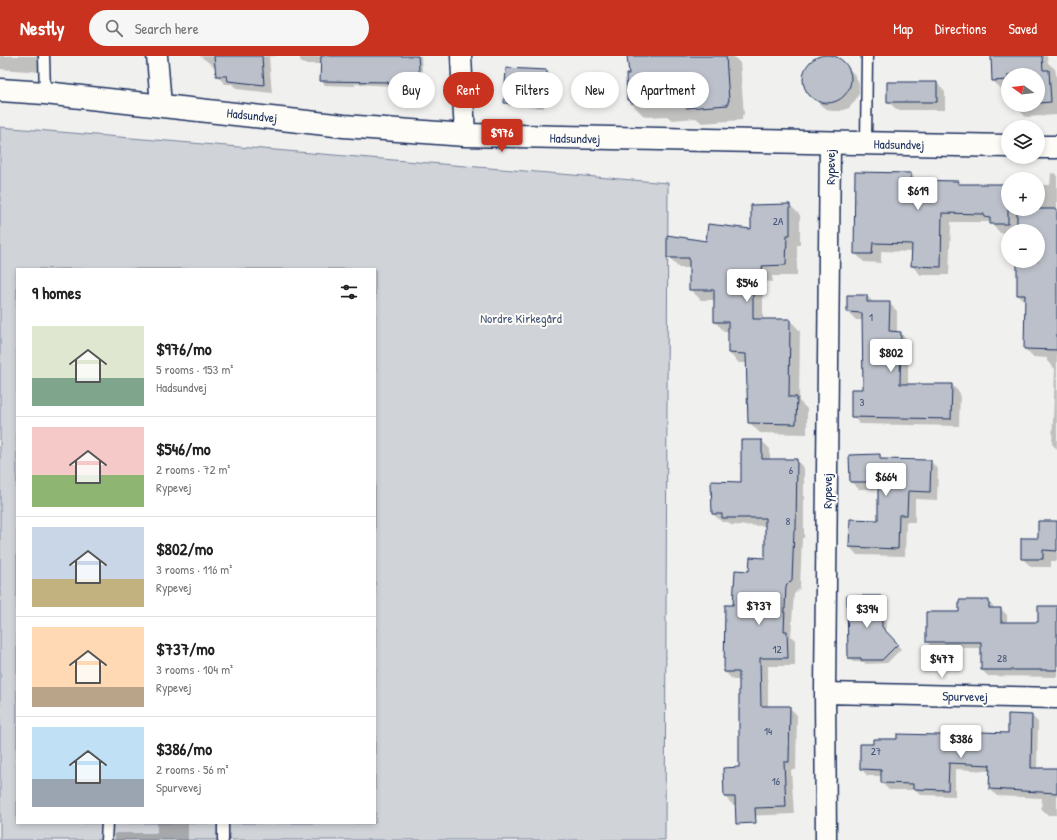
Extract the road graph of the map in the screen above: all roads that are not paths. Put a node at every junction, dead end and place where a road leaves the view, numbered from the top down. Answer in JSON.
{"nodes":[{"id":1,"x":44,"y":56,"type":"edge"},
{"id":2,"x":157,"y":56,"type":"edge"},
{"id":3,"x":461,"y":56,"type":"edge"},
{"id":4,"x":867,"y":56,"type":"edge"},
{"id":5,"x":0,"y":90,"type":"edge"},
{"id":6,"x":45,"y":93,"type":"junction"},
{"id":7,"x":161,"y":105,"type":"junction"},
{"id":8,"x":465,"y":135,"type":"junction"},
{"id":9,"x":830,"y":142,"type":"junction"},
{"id":10,"x":866,"y":143,"type":"junction"},
{"id":11,"x":1001,"y":146,"type":"edge"},
{"id":12,"x":1045,"y":147,"type":"edge"},
{"id":13,"x":1057,"y":147,"type":"edge"},
{"id":14,"x":825,"y":693,"type":"junction"},
{"id":15,"x":1057,"y":698,"type":"edge"},
{"id":16,"x":107,"y":824,"type":"edge"},
{"id":17,"x":223,"y":824,"type":"edge"},
{"id":18,"x":106,"y":840,"type":"edge"},
{"id":19,"x":223,"y":840,"type":"edge"},
{"id":20,"x":826,"y":840,"type":"edge"}],
"edges":[{"from":1,"to":6,"type":"lane"},
{"from":2,"to":7,"type":"street"},
{"from":3,"to":8,"type":"street"},
{"from":4,"to":10,"type":"lane"},
{"from":5,"to":6,"type":"street","name":"Hadsundvej"},
{"from":6,"to":7,"type":"street","name":"Hadsundvej"},
{"from":7,"to":8,"type":"street","name":"Hadsundvej"},
{"from":8,"to":9,"type":"street","name":"Hadsundvej"},
{"from":9,"to":10,"type":"street","name":"Hadsundvej"},
{"from":9,"to":14,"type":"street","name":"Rypevej"},
{"from":10,"to":11,"type":"street","name":"Hadsundvej"},
{"from":12,"to":13,"type":"street"},
{"from":14,"to":15,"type":"street","name":"Spurvevej"},
{"from":14,"to":20,"type":"street","name":"Rypevej"},
{"from":16,"to":18,"type":"lane"},
{"from":17,"to":19,"type":"lane"}]}
